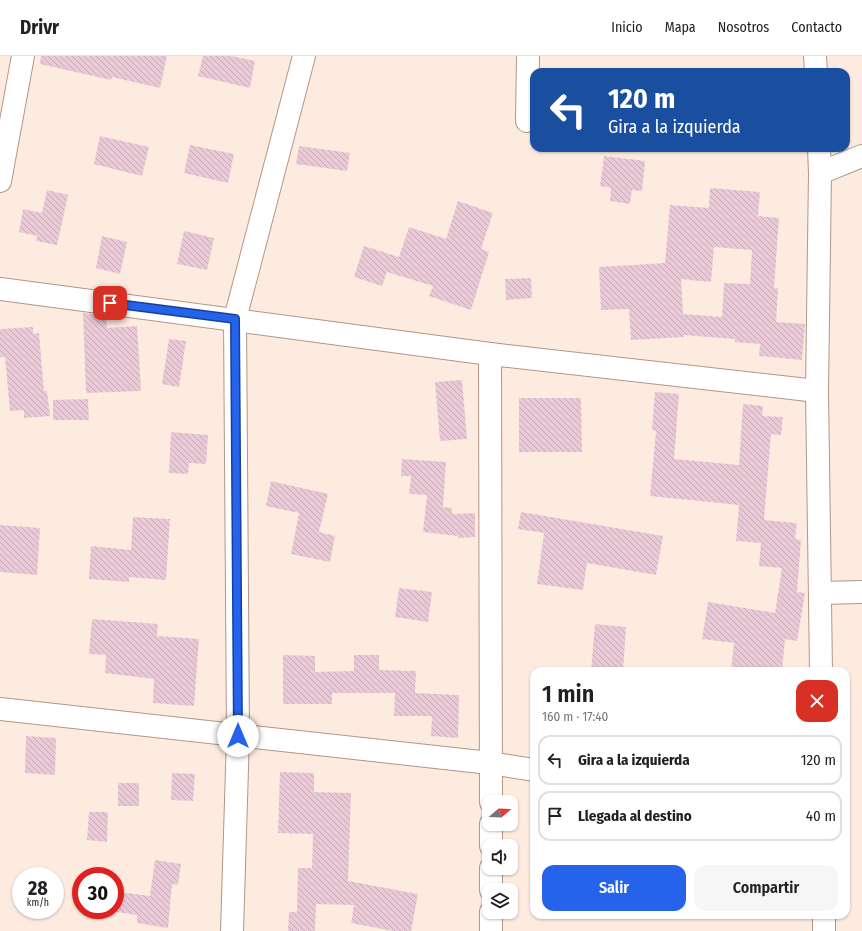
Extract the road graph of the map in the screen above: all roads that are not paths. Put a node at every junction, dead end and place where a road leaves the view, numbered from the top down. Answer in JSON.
{"nodes":[{"id":1,"x":24,"y":56,"type":"edge"},
{"id":2,"x":304,"y":56,"type":"edge"},
{"id":3,"x":528,"y":56,"type":"edge"},
{"id":4,"x":815,"y":56,"type":"edge"},
{"id":5,"x":816,"y":68,"type":"edge"},
{"id":6,"x":527,"y":121,"type":"dead end"},
{"id":7,"x":819,"y":152,"type":"edge"},
{"id":8,"x":862,"y":156,"type":"edge"},
{"id":9,"x":820,"y":173,"type":"junction"},
{"id":10,"x":0,"y":181,"type":"edge"},
{"id":11,"x":0,"y":289,"type":"edge"},
{"id":12,"x":235,"y":319,"type":"junction"},
{"id":13,"x":490,"y":354,"type":"junction"},
{"id":14,"x":817,"y":391,"type":"junction"},
{"id":15,"x":862,"y":592,"type":"edge"},
{"id":16,"x":820,"y":593,"type":"junction"},
{"id":17,"x":821,"y":667,"type":"edge"},
{"id":18,"x":0,"y":709,"type":"edge"},
{"id":19,"x":238,"y":736,"type":"junction"},
{"id":20,"x":490,"y":763,"type":"junction"},
{"id":21,"x":530,"y":769,"type":"edge"},
{"id":22,"x":491,"y":795,"type":"edge"},
{"id":23,"x":491,"y":919,"type":"edge"},
{"id":24,"x":824,"y":919,"type":"edge"},
{"id":25,"x":232,"y":931,"type":"edge"},
{"id":26,"x":492,"y":931,"type":"edge"},
{"id":27,"x":824,"y":931,"type":"edge"}],
"edges":[{"from":1,"to":10,"type":"street"},
{"from":2,"to":12,"type":"street"},
{"from":3,"to":6,"type":"street"},
{"from":4,"to":5,"type":"street"},
{"from":7,"to":9,"type":"street"},
{"from":8,"to":9,"type":"street"},
{"from":9,"to":14,"type":"street"},
{"from":11,"to":12,"type":"street"},
{"from":12,"to":13,"type":"street"},
{"from":12,"to":19,"type":"street"},
{"from":13,"to":14,"type":"street"},
{"from":13,"to":20,"type":"street"},
{"from":14,"to":16,"type":"street"},
{"from":15,"to":16,"type":"street"},
{"from":16,"to":17,"type":"street"},
{"from":18,"to":19,"type":"street"},
{"from":19,"to":20,"type":"street"},
{"from":19,"to":25,"type":"street"},
{"from":20,"to":21,"type":"street"},
{"from":20,"to":22,"type":"street"},
{"from":23,"to":26,"type":"street"},
{"from":24,"to":27,"type":"street"}]}
